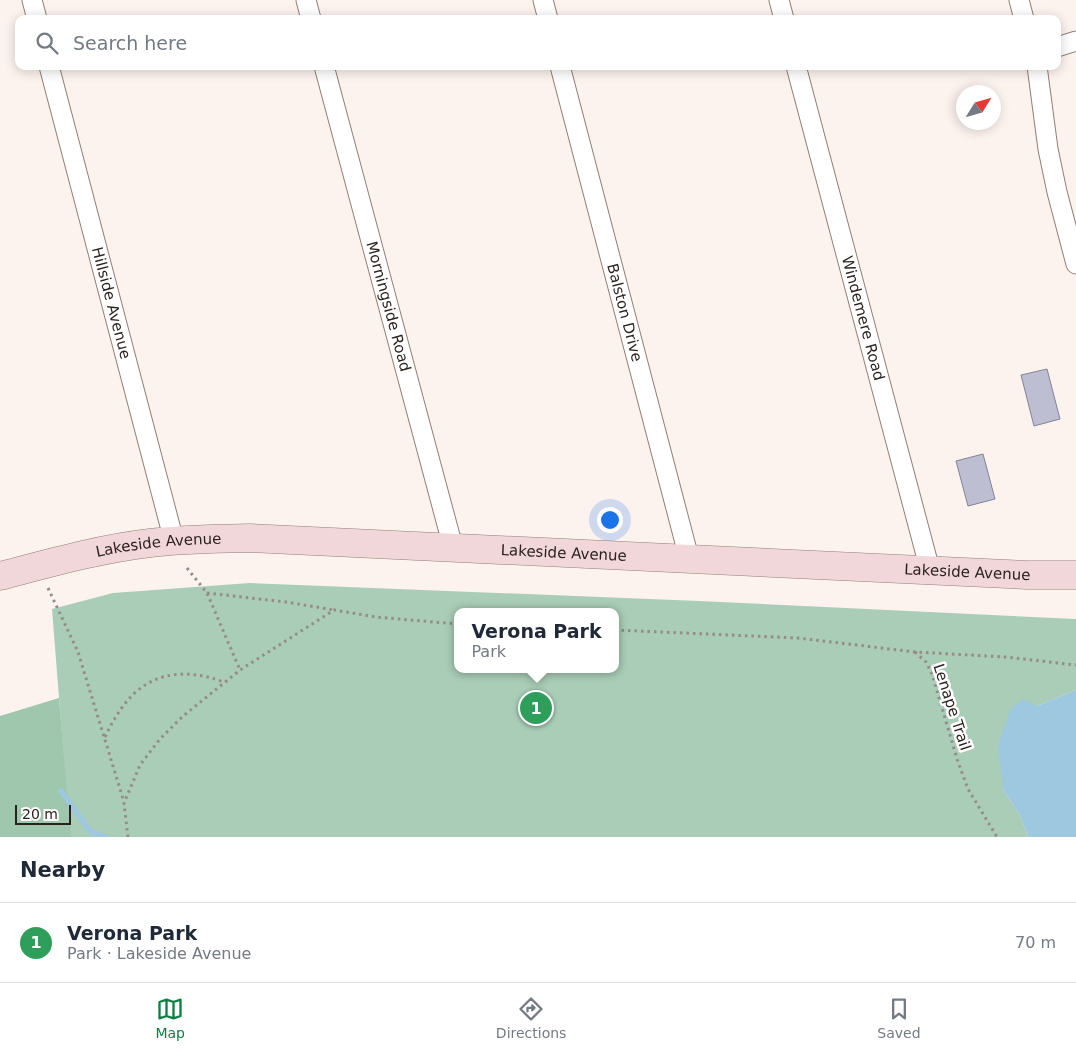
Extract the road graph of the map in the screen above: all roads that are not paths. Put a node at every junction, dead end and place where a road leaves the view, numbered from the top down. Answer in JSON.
{"nodes":[{"id":1,"x":32,"y":0,"type":"edge"},
{"id":2,"x":306,"y":0,"type":"edge"},
{"id":3,"x":543,"y":0,"type":"edge"},
{"id":4,"x":779,"y":0,"type":"edge"},
{"id":5,"x":1019,"y":0,"type":"edge"},
{"id":6,"x":35,"y":15,"type":"edge"},
{"id":7,"x":310,"y":15,"type":"edge"},
{"id":8,"x":547,"y":15,"type":"edge"},
{"id":9,"x":783,"y":15,"type":"edge"},
{"id":10,"x":1023,"y":15,"type":"edge"},
{"id":11,"x":1076,"y":41,"type":"edge"},
{"id":12,"x":1061,"y":46,"type":"edge"},
{"id":13,"x":50,"y":70,"type":"edge"},
{"id":14,"x":325,"y":70,"type":"edge"},
{"id":15,"x":561,"y":70,"type":"edge"},
{"id":16,"x":797,"y":70,"type":"edge"},
{"id":17,"x":1038,"y":70,"type":"edge"},
{"id":18,"x":1076,"y":264,"type":"edge"},
{"id":19,"x":174,"y":541,"type":"junction"},
{"id":20,"x":453,"y":547,"type":"junction"},
{"id":21,"x":689,"y":558,"type":"junction"},
{"id":22,"x":930,"y":570,"type":"junction"},
{"id":23,"x":1076,"y":575,"type":"edge"},
{"id":24,"x":0,"y":576,"type":"edge"}],
"edges":[{"from":1,"to":6,"type":"street"},
{"from":2,"to":7,"type":"street"},
{"from":3,"to":8,"type":"street"},
{"from":4,"to":9,"type":"street"},
{"from":5,"to":10,"type":"street"},
{"from":11,"to":12,"type":"street"},
{"from":13,"to":19,"type":"street","name":"Hillside Avenue"},
{"from":14,"to":20,"type":"street","name":"Morningside Road"},
{"from":15,"to":21,"type":"street","name":"Balston Drive"},
{"from":16,"to":22,"type":"street","name":"Windemere Road"},
{"from":17,"to":18,"type":"street"},
{"from":19,"to":20,"type":"main road","name":"Lakeside Avenue"},
{"from":19,"to":24,"type":"main road","name":"Lakeside Avenue"},
{"from":20,"to":21,"type":"main road","name":"Lakeside Avenue"},
{"from":21,"to":22,"type":"main road","name":"Lakeside Avenue"},
{"from":22,"to":23,"type":"main road","name":"Lakeside Avenue"}]}
